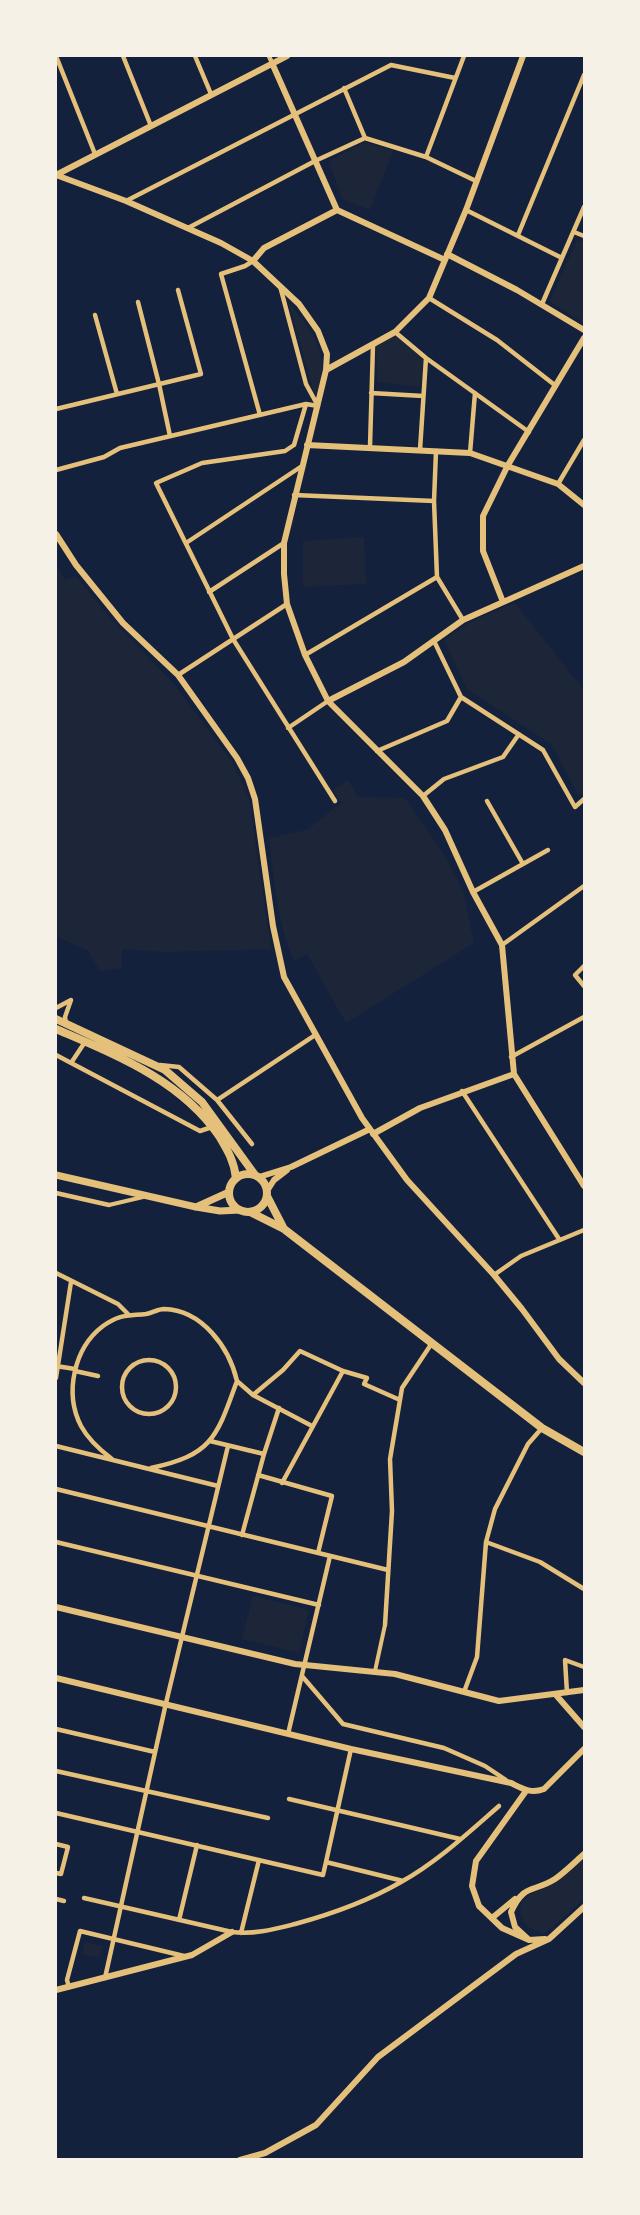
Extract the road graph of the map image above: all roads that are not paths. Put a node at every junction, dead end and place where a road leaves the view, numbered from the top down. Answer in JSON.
{"nodes":[{"id":1,"x":56,"y":56,"type":"edge"},
{"id":2,"x":123,"y":56,"type":"edge"},
{"id":3,"x":195,"y":56,"type":"edge"},
{"id":4,"x":269,"y":56,"type":"edge"},
{"id":5,"x":287,"y":56,"type":"edge"},
{"id":6,"x":464,"y":56,"type":"edge"},
{"id":7,"x":523,"y":56,"type":"edge"},
{"id":8,"x":272,"y":63,"type":"junction"},
{"id":9,"x":585,"y":75,"type":"edge"},
{"id":10,"x":455,"y":78,"type":"junction"},
{"id":11,"x":344,"y":88,"type":"junction"},
{"id":12,"x":211,"y":94,"type":"junction"},
{"id":13,"x":294,"y":114,"type":"junction"},
{"id":14,"x":151,"y":126,"type":"junction"},
{"id":15,"x":365,"y":138,"type":"junction"},
{"id":16,"x":95,"y":154,"type":"junction"},
{"id":17,"x":426,"y":157,"type":"junction"},
{"id":18,"x":315,"y":162,"type":"junction"},
{"id":19,"x":56,"y":175,"type":"edge"},
{"id":20,"x":476,"y":181,"type":"junction"},
{"id":21,"x":126,"y":201,"type":"junction"},
{"id":22,"x":585,"y":207,"type":"edge"},
{"id":23,"x":337,"y":210,"type":"junction"},
{"id":24,"x":466,"y":210,"type":"junction"},
{"id":25,"x":188,"y":228,"type":"junction"},
{"id":26,"x":574,"y":231,"type":"junction"},
{"id":27,"x":518,"y":236,"type":"junction"},
{"id":28,"x":585,"y":236,"type":"edge"},
{"id":29,"x":446,"y":257,"type":"junction"},
{"id":30,"x":562,"y":258,"type":"junction"},
{"id":31,"x":253,"y":261,"type":"junction"},
{"id":32,"x":279,"y":286,"type":"junction"},
{"id":33,"x":178,"y":290,"type":"dead end"},
{"id":34,"x":429,"y":298,"type":"junction"},
{"id":35,"x":138,"y":302,"type":"dead end"},
{"id":36,"x":542,"y":304,"type":"junction"},
{"id":37,"x":95,"y":315,"type":"dead end"},
{"id":38,"x":585,"y":330,"type":"edge"},
{"id":39,"x":395,"y":332,"type":"junction"},
{"id":40,"x":585,"y":338,"type":"edge"},
{"id":41,"x":373,"y":345,"type":"junction"},
{"id":42,"x":426,"y":358,"type":"junction"},
{"id":43,"x":326,"y":370,"type":"junction"},
{"id":44,"x":159,"y":384,"type":"junction"},
{"id":45,"x":556,"y":386,"type":"junction"},
{"id":46,"x":371,"y":393,"type":"junction"},
{"id":47,"x":475,"y":393,"type":"junction"},
{"id":48,"x":117,"y":394,"type":"junction"},
{"id":49,"x":423,"y":396,"type":"junction"},
{"id":50,"x":306,"y":404,"type":"junction"},
{"id":51,"x":318,"y":406,"type":"junction"},
{"id":52,"x":56,"y":410,"type":"edge"},
{"id":53,"x":260,"y":415,"type":"junction"},
{"id":54,"x":529,"y":432,"type":"junction"},
{"id":55,"x":170,"y":436,"type":"junction"},
{"id":56,"x":585,"y":440,"type":"edge"},
{"id":57,"x":307,"y":445,"type":"junction"},
{"id":58,"x":370,"y":447,"type":"junction"},
{"id":59,"x":420,"y":450,"type":"junction"},
{"id":60,"x":436,"y":451,"type":"junction"},
{"id":61,"x":470,"y":453,"type":"junction"},
{"id":62,"x":508,"y":465,"type":"junction"},
{"id":63,"x":302,"y":466,"type":"junction"},
{"id":64,"x":56,"y":470,"type":"edge"},
{"id":65,"x":558,"y":484,"type":"junction"},
{"id":66,"x":294,"y":495,"type":"junction"},
{"id":67,"x":434,"y":501,"type":"junction"},
{"id":68,"x":585,"y":505,"type":"edge"},
{"id":69,"x":56,"y":534,"type":"edge"},
{"id":70,"x":186,"y":543,"type":"junction"},
{"id":71,"x":284,"y":543,"type":"junction"},
{"id":72,"x":585,"y":566,"type":"edge"},
{"id":73,"x":437,"y":577,"type":"junction"},
{"id":74,"x":209,"y":592,"type":"junction"},
{"id":75,"x":503,"y":602,"type":"junction"},
{"id":76,"x":287,"y":604,"type":"junction"},
{"id":77,"x":463,"y":620,"type":"junction"},
{"id":78,"x":233,"y":639,"type":"junction"},
{"id":79,"x":434,"y":641,"type":"junction"},
{"id":80,"x":305,"y":655,"type":"junction"},
{"id":81,"x":178,"y":675,"type":"junction"},
{"id":82,"x":461,"y":697,"type":"junction"},
{"id":83,"x":328,"y":701,"type":"junction"},
{"id":84,"x":288,"y":728,"type":"junction"},
{"id":85,"x":519,"y":734,"type":"junction"},
{"id":86,"x":377,"y":751,"type":"junction"},
{"id":87,"x":423,"y":796,"type":"junction"},
{"id":88,"x":585,"y":799,"type":"edge"},
{"id":89,"x":335,"y":801,"type":"dead end"},
{"id":90,"x":487,"y":801,"type":"dead end"},
{"id":91,"x":548,"y":850,"type":"dead end"},
{"id":92,"x":523,"y":864,"type":"junction"},
{"id":93,"x":585,"y":886,"type":"edge"},
{"id":94,"x":473,"y":892,"type":"junction"},
{"id":95,"x":502,"y":945,"type":"junction"},
{"id":96,"x":585,"y":966,"type":"edge"},
{"id":97,"x":585,"y":986,"type":"edge"},
{"id":98,"x":56,"y":1008,"type":"edge"},
{"id":99,"x":585,"y":1017,"type":"edge"},
{"id":100,"x":56,"y":1018,"type":"edge"},
{"id":101,"x":66,"y":1023,"type":"junction"},
{"id":102,"x":56,"y":1029,"type":"edge"},
{"id":103,"x":315,"y":1035,"type":"junction"},
{"id":104,"x":85,"y":1042,"type":"junction"},
{"id":105,"x":56,"y":1055,"type":"edge"},
{"id":106,"x":511,"y":1057,"type":"junction"},
{"id":107,"x":71,"y":1063,"type":"junction"},
{"id":108,"x":154,"y":1064,"type":"junction"},
{"id":109,"x":138,"y":1067,"type":"junction"},
{"id":110,"x":514,"y":1074,"type":"junction"},
{"id":111,"x":462,"y":1091,"type":"junction"},
{"id":112,"x":217,"y":1100,"type":"junction"},
{"id":113,"x":212,"y":1127,"type":"junction"},
{"id":114,"x":372,"y":1132,"type":"junction"},
{"id":115,"x":252,"y":1144,"type":"dead end"},
{"id":116,"x":291,"y":1167,"type":"junction"},
{"id":117,"x":56,"y":1175,"type":"edge"},
{"id":118,"x":257,"y":1176,"type":"junction"},
{"id":119,"x":236,"y":1178,"type":"junction"},
{"id":120,"x":585,"y":1186,"type":"edge"},
{"id":121,"x":229,"y":1192,"type":"junction"},
{"id":122,"x":56,"y":1193,"type":"edge"},
{"id":123,"x":267,"y":1194,"type":"junction"},
{"id":124,"x":146,"y":1196,"type":"junction"},
{"id":125,"x":109,"y":1205,"type":"joint"},
{"id":126,"x":196,"y":1207,"type":"junction"},
{"id":127,"x":240,"y":1210,"type":"junction"},
{"id":128,"x":250,"y":1212,"type":"junction"},
{"id":129,"x":284,"y":1229,"type":"junction"},
{"id":130,"x":585,"y":1230,"type":"edge"},
{"id":131,"x":559,"y":1239,"type":"junction"},
{"id":132,"x":56,"y":1273,"type":"edge"},
{"id":133,"x":494,"y":1275,"type":"junction"},
{"id":134,"x":72,"y":1282,"type":"junction"},
{"id":135,"x":128,"y":1314,"type":"junction"},
{"id":136,"x":432,"y":1343,"type":"junction"},
{"id":137,"x":56,"y":1366,"type":"edge"},
{"id":138,"x":75,"y":1370,"type":"junction"},
{"id":139,"x":343,"y":1371,"type":"junction"},
{"id":140,"x":98,"y":1376,"type":"dead end"},
{"id":141,"x":56,"y":1378,"type":"edge"},
{"id":142,"x":121,"y":1381,"type":"joint"},
{"id":143,"x":237,"y":1381,"type":"junction"},
{"id":144,"x":585,"y":1383,"type":"edge"},
{"id":145,"x":253,"y":1395,"type":"junction"},
{"id":146,"x":400,"y":1400,"type":"junction"},
{"id":147,"x":279,"y":1408,"type":"junction"},
{"id":148,"x":312,"y":1426,"type":"junction"},
{"id":149,"x":542,"y":1428,"type":"junction"},
{"id":150,"x":210,"y":1441,"type":"junction"},
{"id":151,"x":56,"y":1446,"type":"edge"},
{"id":152,"x":228,"y":1446,"type":"junction"},
{"id":153,"x":585,"y":1452,"type":"edge"},
{"id":154,"x":264,"y":1454,"type":"junction"},
{"id":155,"x":112,"y":1459,"type":"junction"},
{"id":156,"x":150,"y":1468,"type":"junction"},
{"id":157,"x":258,"y":1475,"type":"junction"},
{"id":158,"x":282,"y":1482,"type":"junction"},
{"id":159,"x":218,"y":1486,"type":"junction"},
{"id":160,"x":56,"y":1489,"type":"edge"},
{"id":161,"x":209,"y":1527,"type":"junction"},
{"id":162,"x":242,"y":1535,"type":"junction"},
{"id":163,"x":56,"y":1542,"type":"edge"},
{"id":164,"x":486,"y":1542,"type":"junction"},
{"id":165,"x":318,"y":1553,"type":"junction"},
{"id":166,"x":330,"y":1556,"type":"junction"},
{"id":167,"x":387,"y":1570,"type":"junction"},
{"id":168,"x":197,"y":1576,"type":"junction"},
{"id":169,"x":585,"y":1589,"type":"edge"},
{"id":170,"x":319,"y":1605,"type":"junction"},
{"id":171,"x":56,"y":1606,"type":"edge"},
{"id":172,"x":385,"y":1625,"type":"joint"},
{"id":173,"x":182,"y":1636,"type":"junction"},
{"id":174,"x":304,"y":1665,"type":"junction"},
{"id":175,"x":585,"y":1667,"type":"edge"},
{"id":176,"x":375,"y":1671,"type":"junction"},
{"id":177,"x":302,"y":1676,"type":"junction"},
{"id":178,"x":56,"y":1678,"type":"edge"},
{"id":179,"x":585,"y":1690,"type":"edge"},
{"id":180,"x":464,"y":1692,"type":"junction"},
{"id":181,"x":567,"y":1693,"type":"junction"},
{"id":182,"x":556,"y":1695,"type":"junction"},
{"id":183,"x":166,"y":1703,"type":"junction"},
{"id":184,"x":585,"y":1727,"type":"edge"},
{"id":185,"x":56,"y":1729,"type":"edge"},
{"id":186,"x":288,"y":1734,"type":"junction"},
{"id":187,"x":351,"y":1749,"type":"junction"},
{"id":188,"x":585,"y":1749,"type":"edge"},
{"id":189,"x":155,"y":1752,"type":"junction"},
{"id":190,"x":56,"y":1771,"type":"edge"},
{"id":191,"x":511,"y":1783,"type":"junction"},
{"id":192,"x":526,"y":1791,"type":"junction"},
{"id":193,"x":147,"y":1792,"type":"junction"},
{"id":194,"x":289,"y":1799,"type":"dead end"},
{"id":195,"x":499,"y":1806,"type":"dead end"},
{"id":196,"x":337,"y":1810,"type":"junction"},
{"id":197,"x":56,"y":1813,"type":"edge"},
{"id":198,"x":268,"y":1818,"type":"dead end"},
{"id":199,"x":138,"y":1832,"type":"junction"},
{"id":200,"x":460,"y":1839,"type":"junction"},
{"id":201,"x":56,"y":1845,"type":"edge"},
{"id":202,"x":197,"y":1845,"type":"junction"},
{"id":203,"x":585,"y":1854,"type":"edge"},
{"id":204,"x":259,"y":1860,"type":"junction"},
{"id":205,"x":326,"y":1862,"type":"junction"},
{"id":206,"x":58,"y":1873,"type":"edge"},
{"id":207,"x":403,"y":1881,"type":"junction"},
{"id":208,"x":518,"y":1897,"type":"junction"},
{"id":209,"x":84,"y":1898,"type":"dead end"},
{"id":210,"x":56,"y":1899,"type":"edge"},
{"id":211,"x":64,"y":1901,"type":"dead end"},
{"id":212,"x":121,"y":1906,"type":"junction"},
{"id":213,"x":585,"y":1906,"type":"edge"},
{"id":214,"x":492,"y":1918,"type":"junction"},
{"id":215,"x":179,"y":1920,"type":"junction"},
{"id":216,"x":232,"y":1932,"type":"junction"},
{"id":217,"x":242,"y":1934,"type":"junction"},
{"id":218,"x":549,"y":1939,"type":"junction"},
{"id":219,"x":113,"y":1940,"type":"junction"},
{"id":220,"x":529,"y":1940,"type":"junction"},
{"id":221,"x":184,"y":1956,"type":"junction"},
{"id":222,"x":105,"y":1978,"type":"junction"},
{"id":223,"x":69,"y":1987,"type":"junction"},
{"id":224,"x":56,"y":1990,"type":"edge"},
{"id":225,"x":240,"y":2160,"type":"edge"}],
"edges":[{"from":1,"to":16,"type":"street"},
{"from":2,"to":14,"type":"street"},
{"from":3,"to":12,"type":"street"},
{"from":4,"to":8,"type":"street"},
{"from":5,"to":8,"type":"street"},
{"from":6,"to":10,"type":"street"},
{"from":7,"to":20,"type":"street"},
{"from":8,"to":12,"type":"street"},
{"from":8,"to":13,"type":"street"},
{"from":9,"to":27,"type":"street"},
{"from":10,"to":11,"type":"street"},
{"from":10,"to":17,"type":"street"},
{"from":11,"to":13,"type":"street"},
{"from":11,"to":15,"type":"street"},
{"from":12,"to":14,"type":"street"},
{"from":13,"to":18,"type":"street"},
{"from":13,"to":21,"type":"street"},
{"from":14,"to":16,"type":"street"},
{"from":15,"to":17,"type":"street"},
{"from":15,"to":18,"type":"street"},
{"from":16,"to":19,"type":"street"},
{"from":17,"to":20,"type":"street"},
{"from":18,"to":23,"type":"street"},
{"from":18,"to":25,"type":"street"},
{"from":19,"to":21,"type":"street"},
{"from":20,"to":24,"type":"street"},
{"from":21,"to":25,"type":"street"},
{"from":22,"to":26,"type":"street"},
{"from":23,"to":29,"type":"street"},
{"from":23,"to":31,"type":"street"},
{"from":24,"to":27,"type":"street"},
{"from":24,"to":29,"type":"street"},
{"from":25,"to":31,"type":"street"},
{"from":26,"to":28,"type":"street"},
{"from":26,"to":30,"type":"street"},
{"from":27,"to":30,"type":"street"},
{"from":29,"to":34,"type":"street"},
{"from":29,"to":36,"type":"street"},
{"from":30,"to":36,"type":"street"},
{"from":31,"to":32,"type":"street"},
{"from":31,"to":53,"type":"street"},
{"from":32,"to":43,"type":"street"},
{"from":32,"to":51,"type":"street"},
{"from":33,"to":44,"type":"street"},
{"from":34,"to":39,"type":"street"},
{"from":34,"to":45,"type":"street"},
{"from":35,"to":44,"type":"street"},
{"from":36,"to":38,"type":"street"},
{"from":37,"to":48,"type":"street"},
{"from":39,"to":41,"type":"street"},
{"from":39,"to":42,"type":"street"},
{"from":40,"to":45,"type":"street"},
{"from":41,"to":43,"type":"street"},
{"from":41,"to":46,"type":"street"},
{"from":42,"to":47,"type":"street"},
{"from":42,"to":49,"type":"street"},
{"from":43,"to":51,"type":"street"},
{"from":44,"to":48,"type":"street"},
{"from":44,"to":55,"type":"street"},
{"from":45,"to":54,"type":"street"},
{"from":46,"to":49,"type":"street"},
{"from":46,"to":58,"type":"street"},
{"from":47,"to":54,"type":"street"},
{"from":47,"to":61,"type":"street"},
{"from":48,"to":52,"type":"street"},
{"from":49,"to":59,"type":"street"},
{"from":50,"to":51,"type":"street"},
{"from":50,"to":53,"type":"street"},
{"from":50,"to":70,"type":"street"},
{"from":51,"to":57,"type":"street"},
{"from":53,"to":55,"type":"street"},
{"from":54,"to":62,"type":"street"},
{"from":55,"to":64,"type":"street"},
{"from":56,"to":65,"type":"street"},
{"from":57,"to":58,"type":"street"},
{"from":57,"to":63,"type":"street"},
{"from":58,"to":59,"type":"street"},
{"from":59,"to":60,"type":"street"},
{"from":60,"to":61,"type":"street"},
{"from":60,"to":67,"type":"street"},
{"from":61,"to":62,"type":"street"},
{"from":62,"to":65,"type":"street"},
{"from":62,"to":75,"type":"street"},
{"from":63,"to":66,"type":"street"},
{"from":63,"to":70,"type":"street"},
{"from":65,"to":68,"type":"street"},
{"from":66,"to":67,"type":"street"},
{"from":66,"to":71,"type":"street"},
{"from":67,"to":73,"type":"street"},
{"from":69,"to":81,"type":"street"},
{"from":70,"to":74,"type":"street"},
{"from":71,"to":74,"type":"street"},
{"from":71,"to":76,"type":"street"},
{"from":72,"to":75,"type":"street"},
{"from":73,"to":77,"type":"street"},
{"from":73,"to":80,"type":"street"},
{"from":74,"to":78,"type":"street"},
{"from":75,"to":77,"type":"street"},
{"from":76,"to":78,"type":"street"},
{"from":76,"to":80,"type":"street"},
{"from":77,"to":79,"type":"street"},
{"from":78,"to":81,"type":"street"},
{"from":78,"to":84,"type":"street"},
{"from":79,"to":82,"type":"street"},
{"from":79,"to":83,"type":"street"},
{"from":80,"to":83,"type":"street"},
{"from":81,"to":103,"type":"street"},
{"from":82,"to":85,"type":"street"},
{"from":82,"to":86,"type":"street"},
{"from":83,"to":84,"type":"street"},
{"from":83,"to":86,"type":"street"},
{"from":84,"to":89,"type":"street"},
{"from":85,"to":87,"type":"street"},
{"from":85,"to":88,"type":"street"},
{"from":86,"to":87,"type":"street"},
{"from":87,"to":94,"type":"street"},
{"from":90,"to":92,"type":"street"},
{"from":91,"to":92,"type":"street"},
{"from":92,"to":94,"type":"street"},
{"from":93,"to":95,"type":"street"},
{"from":94,"to":95,"type":"street"},
{"from":95,"to":106,"type":"street"},
{"from":96,"to":97,"type":"street"},
{"from":98,"to":101,"type":"street"},
{"from":99,"to":106,"type":"street"},
{"from":100,"to":101,"type":"highway"},
{"from":101,"to":108,"type":"highway"},
{"from":102,"to":104,"type":"highway"},
{"from":103,"to":112,"type":"street"},
{"from":103,"to":114,"type":"street"},
{"from":104,"to":107,"type":"street"},
{"from":104,"to":109,"type":"highway"},
{"from":105,"to":107,"type":"street"},
{"from":106,"to":110,"type":"street"},
{"from":107,"to":113,"type":"street"},
{"from":108,"to":109,"type":"street"},
{"from":108,"to":112,"type":"street"},
{"from":108,"to":118,"type":"highway"},
{"from":109,"to":113,"type":"highway"},
{"from":110,"to":111,"type":"street"},
{"from":110,"to":120,"type":"street"},
{"from":111,"to":114,"type":"street"},
{"from":111,"to":131,"type":"street"},
{"from":112,"to":115,"type":"street"},
{"from":113,"to":119,"type":"highway"},
{"from":114,"to":116,"type":"street"},
{"from":114,"to":133,"type":"street"},
{"from":116,"to":118,"type":"street"},
{"from":116,"to":123,"type":"street"},
{"from":117,"to":124,"type":"main road"},
{"from":118,"to":119,"type":"main road"},
{"from":118,"to":123,"type":"main road"},
{"from":119,"to":121,"type":"main road"},
{"from":121,"to":126,"type":"main road"},
{"from":121,"to":127,"type":"main road"},
{"from":122,"to":125,"type":"street"},
{"from":123,"to":128,"type":"main road"},
{"from":123,"to":129,"type":"main road"},
{"from":124,"to":125,"type":"street"},
{"from":124,"to":126,"type":"main road"},
{"from":126,"to":127,"type":"main road"},
{"from":127,"to":128,"type":"main road"},
{"from":128,"to":129,"type":"main road"},
{"from":129,"to":136,"type":"main road"},
{"from":130,"to":131,"type":"street"},
{"from":131,"to":133,"type":"street"},
{"from":132,"to":134,"type":"street"},
{"from":133,"to":144,"type":"street"},
{"from":134,"to":135,"type":"street"},
{"from":134,"to":137,"type":"street"},
{"from":135,"to":138,"type":"street"},
{"from":135,"to":143,"type":"street"},
{"from":136,"to":146,"type":"street"},
{"from":136,"to":149,"type":"main road"},
{"from":137,"to":138,"type":"street"},
{"from":137,"to":141,"type":"street"},
{"from":138,"to":140,"type":"street"},
{"from":138,"to":155,"type":"street"},
{"from":139,"to":145,"type":"street"},
{"from":139,"to":146,"type":"street"},
{"from":139,"to":148,"type":"street"},
{"from":142,"to":142,"type":"street"},
{"from":143,"to":145,"type":"street"},
{"from":143,"to":150,"type":"street"},
{"from":145,"to":147,"type":"street"},
{"from":146,"to":167,"type":"street"},
{"from":147,"to":148,"type":"street"},
{"from":147,"to":154,"type":"street"},
{"from":148,"to":158,"type":"street"},
{"from":149,"to":153,"type":"main road"},
{"from":149,"to":164,"type":"street"},
{"from":150,"to":152,"type":"street"},
{"from":150,"to":156,"type":"street"},
{"from":151,"to":155,"type":"street"},
{"from":152,"to":154,"type":"street"},
{"from":152,"to":159,"type":"street"},
{"from":154,"to":157,"type":"street"},
{"from":155,"to":156,"type":"street"},
{"from":156,"to":159,"type":"street"},
{"from":157,"to":158,"type":"street"},
{"from":157,"to":162,"type":"street"},
{"from":158,"to":165,"type":"street"},
{"from":159,"to":161,"type":"street"},
{"from":160,"to":161,"type":"street"},
{"from":161,"to":162,"type":"street"},
{"from":161,"to":168,"type":"street"},
{"from":162,"to":165,"type":"street"},
{"from":163,"to":168,"type":"street"},
{"from":164,"to":169,"type":"street"},
{"from":164,"to":180,"type":"street"},
{"from":165,"to":166,"type":"street"},
{"from":166,"to":167,"type":"street"},
{"from":166,"to":170,"type":"street"},
{"from":167,"to":172,"type":"street"},
{"from":168,"to":170,"type":"street"},
{"from":168,"to":173,"type":"street"},
{"from":170,"to":174,"type":"street"},
{"from":171,"to":173,"type":"street"},
{"from":172,"to":176,"type":"street"},
{"from":173,"to":174,"type":"street"},
{"from":173,"to":183,"type":"street"},
{"from":174,"to":176,"type":"street"},
{"from":174,"to":177,"type":"street"},
{"from":175,"to":181,"type":"street"},
{"from":176,"to":180,"type":"street"},
{"from":177,"to":186,"type":"street"},
{"from":177,"to":191,"type":"street"},
{"from":178,"to":183,"type":"street"},
{"from":179,"to":181,"type":"street"},
{"from":180,"to":182,"type":"street"},
{"from":181,"to":182,"type":"street"},
{"from":182,"to":184,"type":"street"},
{"from":183,"to":186,"type":"street"},
{"from":183,"to":189,"type":"street"},
{"from":185,"to":189,"type":"street"},
{"from":186,"to":187,"type":"street"},
{"from":187,"to":191,"type":"street"},
{"from":187,"to":196,"type":"street"},
{"from":188,"to":192,"type":"street"},
{"from":189,"to":193,"type":"street"},
{"from":190,"to":193,"type":"street"},
{"from":191,"to":192,"type":"street"},
{"from":192,"to":214,"type":"street"},
{"from":193,"to":198,"type":"street"},
{"from":193,"to":199,"type":"street"},
{"from":194,"to":196,"type":"street"},
{"from":195,"to":200,"type":"street"},
{"from":196,"to":200,"type":"street"},
{"from":196,"to":205,"type":"street"},
{"from":197,"to":199,"type":"street"},
{"from":199,"to":202,"type":"street"},
{"from":199,"to":212,"type":"street"},
{"from":200,"to":207,"type":"street"},
{"from":201,"to":206,"type":"street"},
{"from":202,"to":204,"type":"street"},
{"from":202,"to":215,"type":"street"},
{"from":203,"to":208,"type":"street"},
{"from":204,"to":205,"type":"street"},
{"from":204,"to":217,"type":"street"},
{"from":205,"to":207,"type":"street"},
{"from":207,"to":217,"type":"street"},
{"from":208,"to":214,"type":"street"},
{"from":208,"to":220,"type":"street"},
{"from":209,"to":212,"type":"street"},
{"from":210,"to":211,"type":"street"},
{"from":212,"to":215,"type":"street"},
{"from":212,"to":219,"type":"street"},
{"from":213,"to":218,"type":"street"},
{"from":214,"to":220,"type":"street"},
{"from":215,"to":216,"type":"street"},
{"from":216,"to":217,"type":"street"},
{"from":216,"to":221,"type":"street"},
{"from":218,"to":220,"type":"street"},
{"from":218,"to":225,"type":"street"},
{"from":219,"to":221,"type":"street"},
{"from":219,"to":222,"type":"street"},
{"from":219,"to":223,"type":"street"},
{"from":221,"to":222,"type":"street"},
{"from":222,"to":223,"type":"street"},
{"from":223,"to":224,"type":"street"}]}
